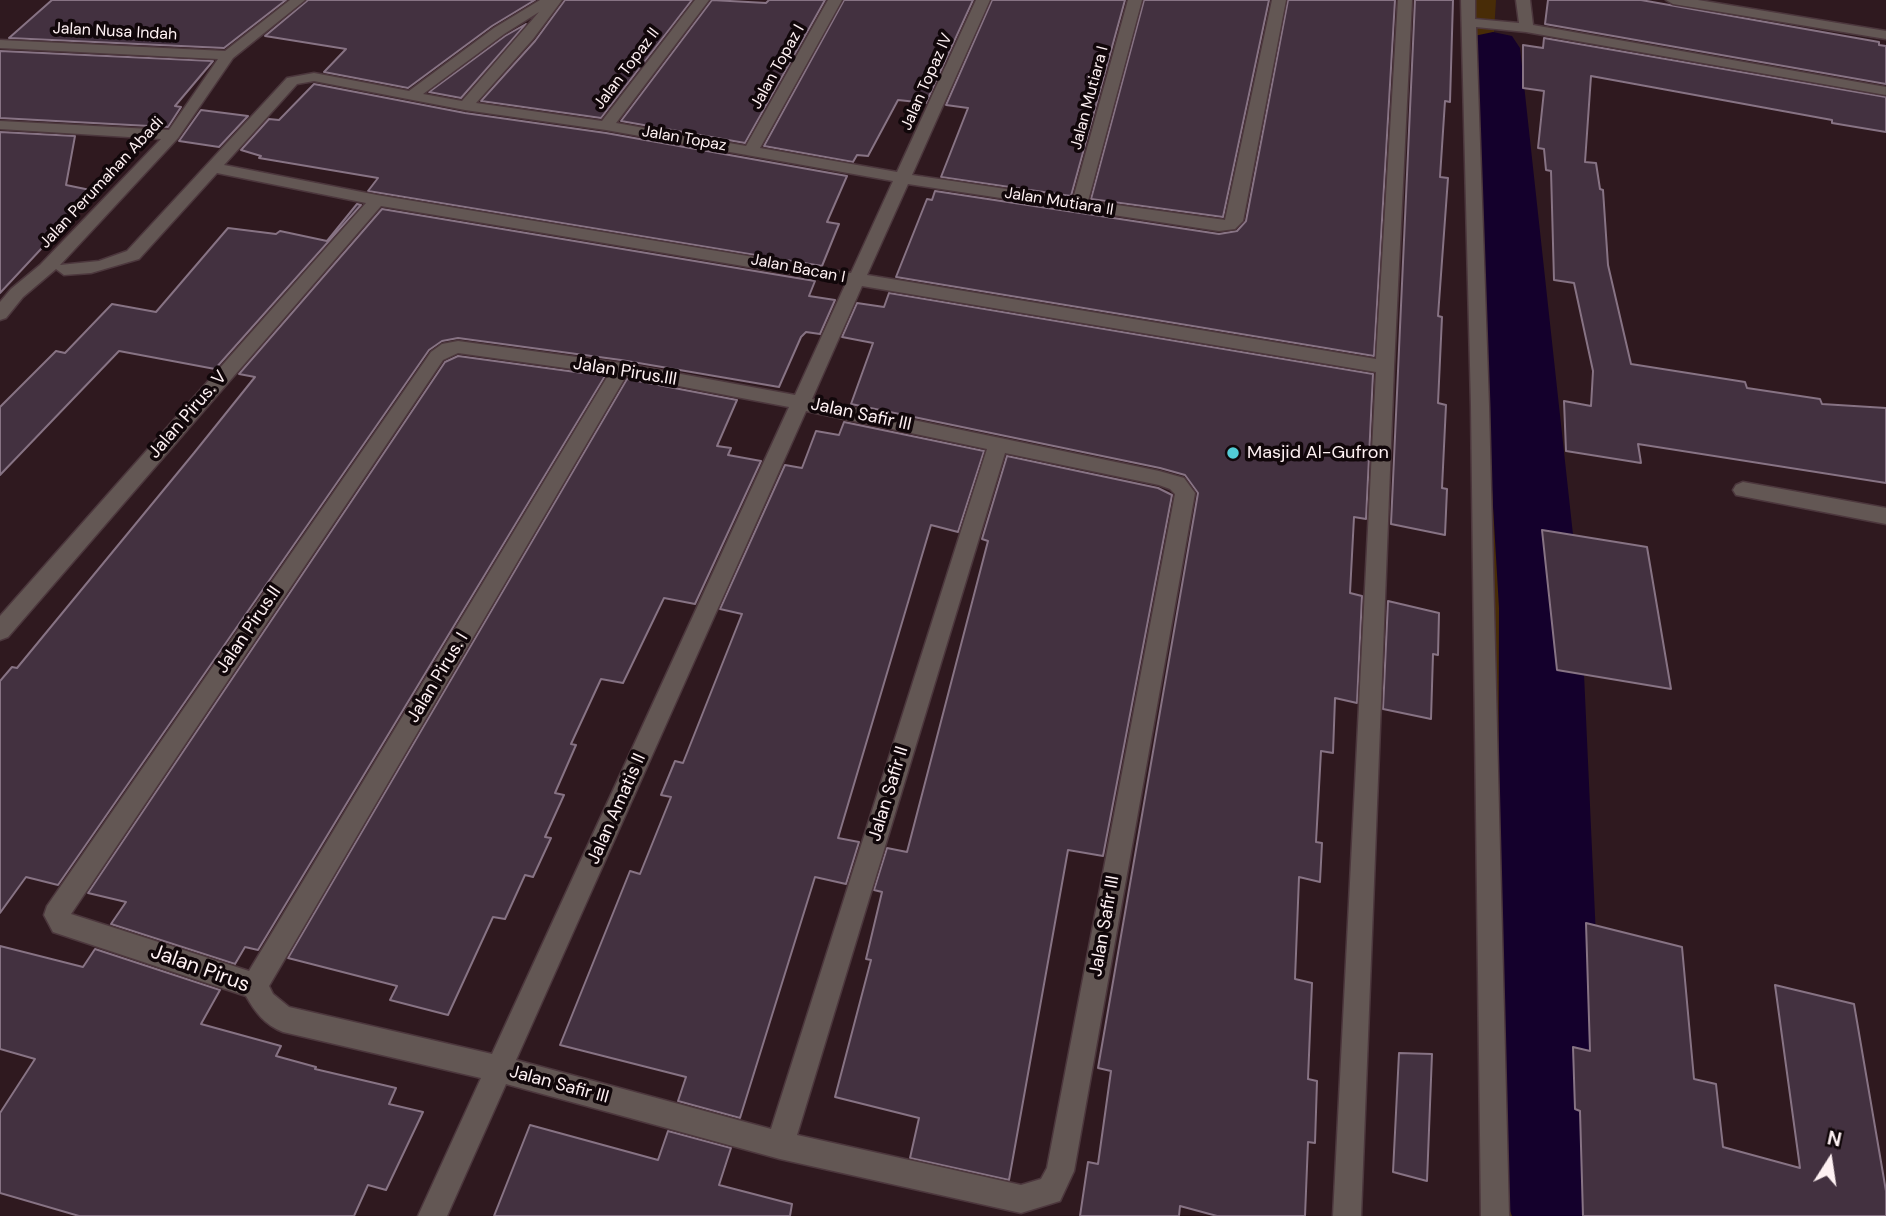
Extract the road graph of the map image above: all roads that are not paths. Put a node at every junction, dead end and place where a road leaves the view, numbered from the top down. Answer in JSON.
{"nodes":[{"id":1,"x":298,"y":0,"type":"edge"},
{"id":2,"x":549,"y":0,"type":"edge"},
{"id":3,"x":555,"y":0,"type":"edge"},
{"id":4,"x":702,"y":0,"type":"edge"},
{"id":5,"x":835,"y":0,"type":"edge"},
{"id":6,"x":983,"y":0,"type":"edge"},
{"id":7,"x":1135,"y":0,"type":"edge"},
{"id":8,"x":1279,"y":0,"type":"edge"},
{"id":9,"x":1405,"y":0,"type":"edge"},
{"id":10,"x":1468,"y":0,"type":"edge"},
{"id":11,"x":1523,"y":0,"type":"edge"},
{"id":12,"x":1673,"y":0,"type":"edge"},
{"id":13,"x":1477,"y":22,"type":"junction"},
{"id":14,"x":1526,"y":28,"type":"junction"},
{"id":15,"x":1886,"y":35,"type":"edge"},
{"id":16,"x":0,"y":44,"type":"edge"},
{"id":17,"x":228,"y":55,"type":"junction"},
{"id":18,"x":1886,"y":91,"type":"edge"},
{"id":19,"x":411,"y":96,"type":"junction"},
{"id":20,"x":465,"y":106,"type":"junction"},
{"id":21,"x":0,"y":125,"type":"edge"},
{"id":22,"x":606,"y":126,"type":"junction"},
{"id":23,"x":173,"y":135,"type":"junction"},
{"id":24,"x":751,"y":150,"type":"junction"},
{"id":25,"x":211,"y":167,"type":"junction"},
{"id":26,"x":902,"y":178,"type":"junction"},
{"id":27,"x":377,"y":200,"type":"junction"},
{"id":28,"x":1079,"y":205,"type":"junction"},
{"id":29,"x":55,"y":269,"type":"junction"},
{"id":30,"x":856,"y":280,"type":"junction"},
{"id":31,"x":8,"y":291,"type":"edge"},
{"id":32,"x":0,"y":314,"type":"edge"},
{"id":33,"x":448,"y":348,"type":"joint"},
{"id":34,"x":1385,"y":367,"type":"junction"},
{"id":35,"x":621,"y":369,"type":"junction"},
{"id":36,"x":801,"y":403,"type":"junction"},
{"id":37,"x":998,"y":443,"type":"junction"},
{"id":38,"x":1743,"y":491,"type":"dead end"},
{"id":39,"x":1886,"y":516,"type":"edge"},
{"id":40,"x":0,"y":631,"type":"edge"},
{"id":41,"x":56,"y":915,"type":"joint"},
{"id":42,"x":256,"y":986,"type":"junction"},
{"id":43,"x":500,"y":1069,"type":"junction"},
{"id":44,"x":780,"y":1145,"type":"junction"},
{"id":45,"x":432,"y":1216,"type":"edge"},
{"id":46,"x":1347,"y":1216,"type":"edge"},
{"id":47,"x":1496,"y":1216,"type":"edge"}],
"edges":[{"from":1,"to":17,"type":"street","name":"Jalan Perumahan Abadi"},
{"from":2,"to":19,"type":"street"},
{"from":3,"to":20,"type":"street"},
{"from":4,"to":22,"type":"street","name":"Jalan Topaz II"},
{"from":5,"to":24,"type":"street","name":"Jalan Topaz I"},
{"from":6,"to":26,"type":"street","name":"Jalan Topaz IV"},
{"from":7,"to":28,"type":"street","name":"Jalan Mutiara I"},
{"from":8,"to":28,"type":"street","name":"Jalan Mutiara II"},
{"from":9,"to":34,"type":"street"},
{"from":10,"to":13,"type":"street"},
{"from":11,"to":14,"type":"street"},
{"from":12,"to":15,"type":"street"},
{"from":13,"to":14,"type":"street"},
{"from":13,"to":47,"type":"street"},
{"from":14,"to":18,"type":"street"},
{"from":16,"to":17,"type":"street","name":"Jalan Nusa Indah"},
{"from":17,"to":23,"type":"street","name":"Jalan Perumahan Abadi"},
{"from":19,"to":20,"type":"street","name":"Jalan Topaz"},
{"from":19,"to":25,"type":"street","name":"Jalan Topaz"},
{"from":20,"to":22,"type":"street","name":"Jalan Topaz"},
{"from":21,"to":23,"type":"street"},
{"from":22,"to":24,"type":"street","name":"Jalan Topaz"},
{"from":23,"to":29,"type":"street","name":"Jalan Perumahan Abadi"},
{"from":24,"to":26,"type":"street","name":"Jalan Topaz"},
{"from":25,"to":27,"type":"street","name":"Jalan Bacan I"},
{"from":25,"to":29,"type":"street","name":"Jalan Topaz"},
{"from":26,"to":28,"type":"street","name":"Jalan Mutiara II"},
{"from":26,"to":30,"type":"street"},
{"from":27,"to":30,"type":"street","name":"Jalan Bacan I"},
{"from":27,"to":40,"type":"street","name":"Jalan Pirus. V"},
{"from":29,"to":31,"type":"street","name":"Jalan Perumahan Abadi"},
{"from":30,"to":34,"type":"street","name":"Jalan Bacan I"},
{"from":30,"to":36,"type":"street"},
{"from":31,"to":32,"type":"street","name":"Jalan Perumahan Abadi"},
{"from":33,"to":35,"type":"street","name":"Jalan Pirus.III"},
{"from":33,"to":41,"type":"street","name":"Jalan Pirus.II"},
{"from":34,"to":46,"type":"street"},
{"from":35,"to":36,"type":"street","name":"Jalan Pirus.III"},
{"from":35,"to":42,"type":"street","name":"Jalan Pirus. I"},
{"from":36,"to":37,"type":"street","name":"Jalan Safir III"},
{"from":36,"to":43,"type":"street","name":"Jalan Amatis II"},
{"from":37,"to":44,"type":"street","name":"Jalan Safir II"},
{"from":37,"to":44,"type":"street","name":"Jalan Safir III"},
{"from":38,"to":39,"type":"street"},
{"from":41,"to":42,"type":"street","name":"Jalan Pirus"},
{"from":42,"to":43,"type":"street","name":"Jalan Pirus"},
{"from":43,"to":44,"type":"street","name":"Jalan Safir III"},
{"from":43,"to":45,"type":"street","name":"Jalan Amatis II"}]}
